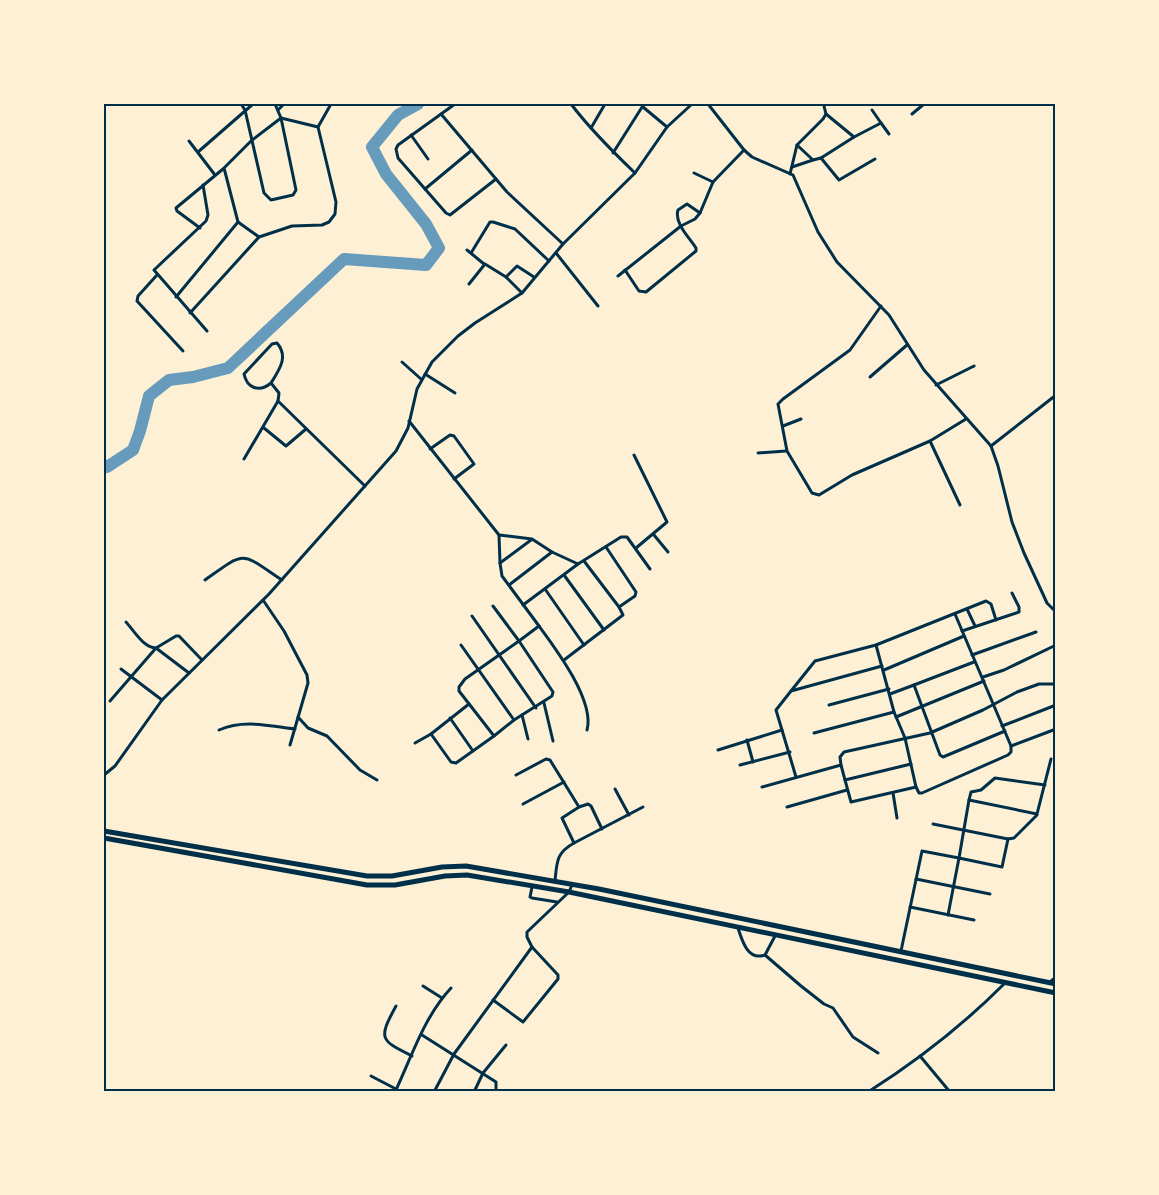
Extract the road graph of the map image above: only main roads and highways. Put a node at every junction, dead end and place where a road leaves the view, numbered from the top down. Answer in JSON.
{"nodes":[{"id":1,"x":104,"y":831,"type":"edge"},
{"id":2,"x":104,"y":838,"type":"edge"},
{"id":3,"x":216,"y":849,"type":"junction"},
{"id":4,"x":214,"y":858,"type":"junction"},
{"id":5,"x":731,"y":916,"type":"junction"},
{"id":6,"x":729,"y":925,"type":"junction"},
{"id":7,"x":933,"y":958,"type":"junction"},
{"id":8,"x":931,"y":967,"type":"junction"},
{"id":9,"x":1053,"y":983,"type":"edge"},
{"id":10,"x":1056,"y":993,"type":"edge"}],
"edges":[{"from":1,"to":3,"type":"main road"},
{"from":2,"to":4,"type":"main road"},
{"from":3,"to":4,"type":"main road"},
{"from":3,"to":5,"type":"main road"},
{"from":4,"to":6,"type":"main road"},
{"from":5,"to":6,"type":"main road"},
{"from":5,"to":7,"type":"main road"},
{"from":6,"to":8,"type":"main road"},
{"from":7,"to":8,"type":"main road"},
{"from":7,"to":9,"type":"main road"},
{"from":8,"to":10,"type":"main road"}]}
